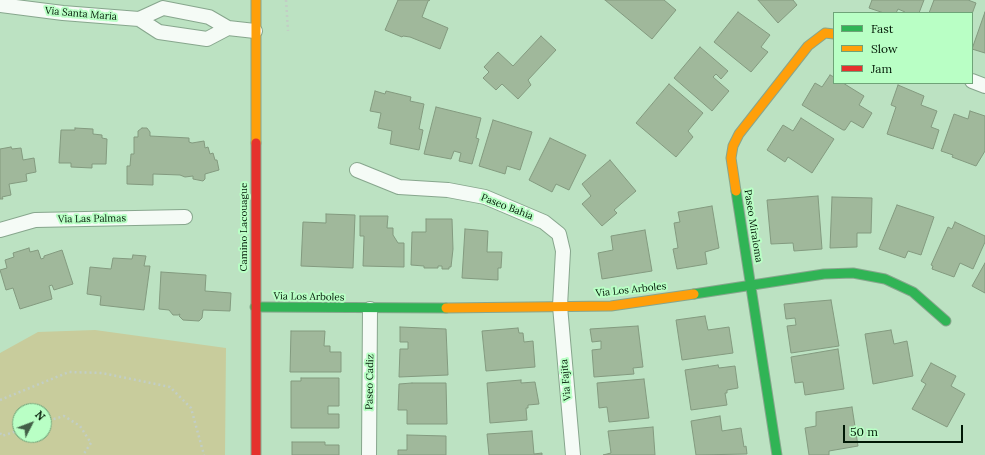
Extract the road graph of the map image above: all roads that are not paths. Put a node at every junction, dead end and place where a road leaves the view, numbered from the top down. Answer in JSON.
{"nodes":[{"id":1,"x":256,"y":0,"type":"edge"},
{"id":2,"x":0,"y":5,"type":"edge"},
{"id":3,"x":186,"y":13,"type":"junction"},
{"id":4,"x":139,"y":19,"type":"junction"},
{"id":5,"x":228,"y":28,"type":"junction"},
{"id":6,"x":255,"y":31,"type":"junction"},
{"id":7,"x":830,"y":34,"type":"edge"},
{"id":8,"x":182,"y":35,"type":"junction"},
{"id":9,"x":973,"y":81,"type":"edge"},
{"id":10,"x":985,"y":86,"type":"edge"},
{"id":11,"x":357,"y":170,"type":"dead end"},
{"id":12,"x":185,"y":217,"type":"dead end"},
{"id":13,"x":0,"y":230,"type":"edge"},
{"id":14,"x":752,"y":285,"type":"junction"},
{"id":15,"x":560,"y":306,"type":"junction"},
{"id":16,"x":255,"y":307,"type":"junction"},
{"id":17,"x":370,"y":309,"type":"junction"},
{"id":18,"x":946,"y":321,"type":"dead end"},
{"id":19,"x":256,"y":455,"type":"edge"},
{"id":20,"x":369,"y":455,"type":"edge"},
{"id":21,"x":573,"y":455,"type":"edge"},
{"id":22,"x":776,"y":455,"type":"edge"}],
"edges":[{"from":1,"to":6,"type":"street","name":"Camino Lacouague"},
{"from":2,"to":4,"type":"street","name":"Via Santa Maria"},
{"from":3,"to":4,"type":"street","name":"Via Santa Maria"},
{"from":3,"to":5,"type":"street","name":"Via Santa Maria"},
{"from":3,"to":8,"type":"street"},
{"from":4,"to":8,"type":"street","name":"Via Santa Maria"},
{"from":5,"to":6,"type":"street","name":"Via Santa Maria"},
{"from":5,"to":8,"type":"street","name":"Via Santa Maria"},
{"from":6,"to":16,"type":"street","name":"Camino Lacouague"},
{"from":7,"to":14,"type":"street","name":"Paseo Miraloma"},
{"from":9,"to":10,"type":"street"},
{"from":11,"to":15,"type":"street","name":"Paseo Bahia"},
{"from":12,"to":13,"type":"street","name":"Via Las Palmas"},
{"from":14,"to":15,"type":"street","name":"Via Los Arboles"},
{"from":14,"to":18,"type":"street","name":"Via Los Arboles"},
{"from":14,"to":22,"type":"street","name":"Paseo Miraloma"},
{"from":15,"to":17,"type":"street","name":"Via Los Arboles"},
{"from":15,"to":21,"type":"street","name":"Via Fajita"},
{"from":16,"to":17,"type":"street","name":"Via Los Arboles"},
{"from":16,"to":19,"type":"street","name":"Camino Lacouague"},
{"from":17,"to":20,"type":"street","name":"Paseo Cadiz"}]}
